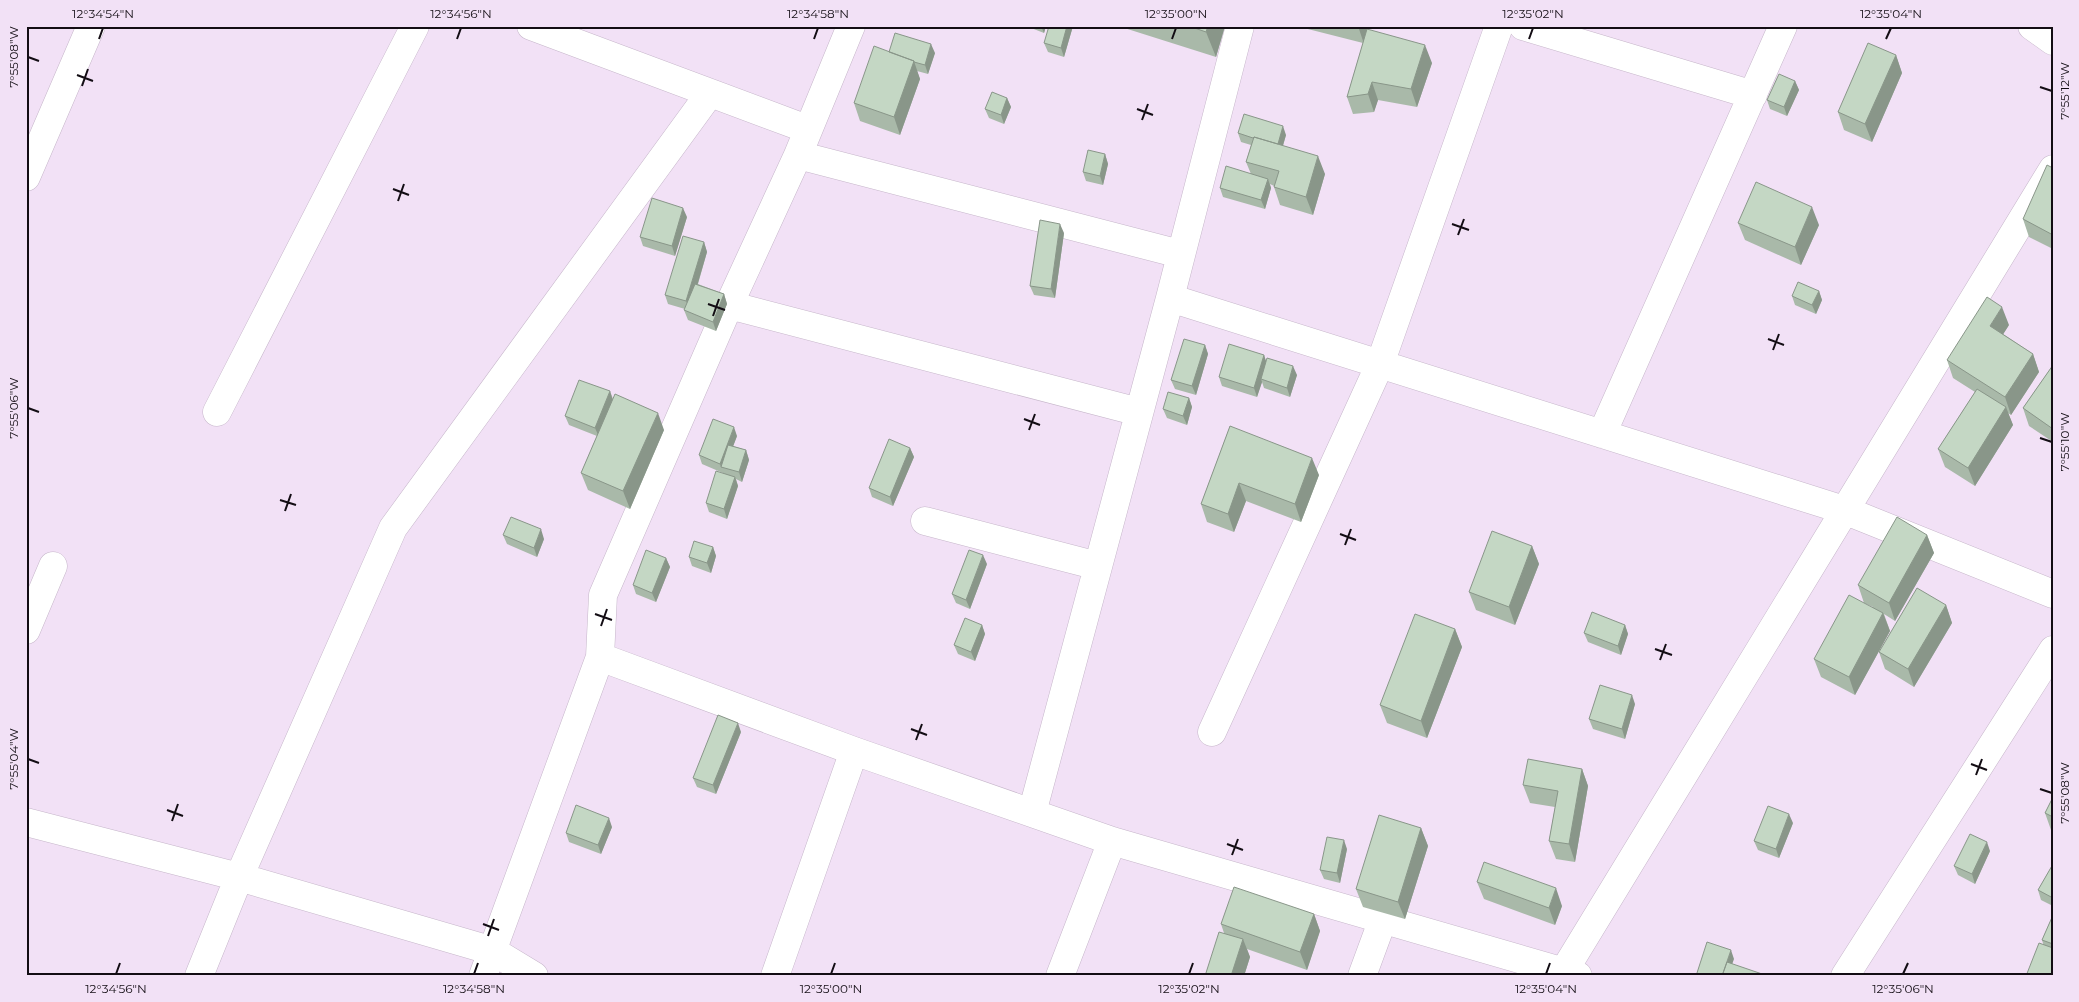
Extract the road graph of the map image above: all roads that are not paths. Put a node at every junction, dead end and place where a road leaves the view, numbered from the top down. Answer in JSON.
{"nodes":[{"id":1,"x":91,"y":26,"type":"edge"},
{"id":2,"x":415,"y":26,"type":"edge"},
{"id":3,"x":530,"y":26,"type":"edge"},
{"id":4,"x":851,"y":26,"type":"edge"},
{"id":5,"x":1240,"y":26,"type":"edge"},
{"id":6,"x":1499,"y":26,"type":"edge"},
{"id":7,"x":1523,"y":26,"type":"edge"},
{"id":8,"x":1783,"y":26,"type":"edge"},
{"id":9,"x":2032,"y":26,"type":"edge"},
{"id":10,"x":2053,"y":41,"type":"edge"},
{"id":11,"x":710,"y":93,"type":"junction"},
{"id":12,"x":1753,"y":95,"type":"junction"},
{"id":13,"x":807,"y":129,"type":"junction"},
{"id":14,"x":798,"y":155,"type":"junction"},
{"id":15,"x":2053,"y":169,"type":"edge"},
{"id":16,"x":26,"y":177,"type":"edge"},
{"id":17,"x":1180,"y":254,"type":"junction"},
{"id":18,"x":1170,"y":298,"type":"junction"},
{"id":19,"x":729,"y":305,"type":"junction"},
{"id":20,"x":1380,"y":364,"type":"junction"},
{"id":21,"x":217,"y":412,"type":"dead end"},
{"id":22,"x":1139,"y":412,"type":"junction"},
{"id":23,"x":1602,"y":434,"type":"junction"},
{"id":24,"x":1844,"y":510,"type":"junction"},
{"id":25,"x":925,"y":521,"type":"dead end"},
{"id":26,"x":52,"y":566,"type":"dead end"},
{"id":27,"x":1098,"y":566,"type":"junction"},
{"id":28,"x":2053,"y":594,"type":"edge"},
{"id":29,"x":26,"y":630,"type":"edge"},
{"id":30,"x":2053,"y":650,"type":"edge"},
{"id":31,"x":600,"y":657,"type":"junction"},
{"id":32,"x":1212,"y":732,"type":"dead end"},
{"id":33,"x":854,"y":751,"type":"junction"},
{"id":34,"x":1032,"y":814,"type":"junction"},
{"id":35,"x":26,"y":822,"type":"edge"},
{"id":36,"x":1112,"y":841,"type":"junction"},
{"id":37,"x":239,"y":877,"type":"junction"},
{"id":38,"x":1383,"y":919,"type":"junction"},
{"id":39,"x":493,"y":951,"type":"junction"},
{"id":40,"x":1571,"y":973,"type":"edge"},
{"id":41,"x":199,"y":976,"type":"edge"},
{"id":42,"x":483,"y":976,"type":"edge"},
{"id":43,"x":534,"y":976,"type":"edge"},
{"id":44,"x":775,"y":976,"type":"edge"},
{"id":45,"x":1060,"y":976,"type":"edge"},
{"id":46,"x":1362,"y":976,"type":"edge"},
{"id":47,"x":1845,"y":976,"type":"edge"}],
"edges":[{"from":1,"to":16,"type":"street"},
{"from":2,"to":21,"type":"street"},
{"from":3,"to":11,"type":"street"},
{"from":4,"to":13,"type":"street"},
{"from":5,"to":17,"type":"street"},
{"from":6,"to":20,"type":"street"},
{"from":7,"to":12,"type":"street"},
{"from":8,"to":12,"type":"street"},
{"from":9,"to":10,"type":"street"},
{"from":11,"to":13,"type":"street"},
{"from":11,"to":37,"type":"street"},
{"from":12,"to":23,"type":"street"},
{"from":13,"to":14,"type":"street"},
{"from":14,"to":17,"type":"street"},
{"from":14,"to":19,"type":"street"},
{"from":15,"to":24,"type":"street"},
{"from":17,"to":18,"type":"street"},
{"from":18,"to":20,"type":"street"},
{"from":18,"to":22,"type":"street"},
{"from":19,"to":22,"type":"street"},
{"from":19,"to":31,"type":"street"},
{"from":20,"to":23,"type":"street"},
{"from":20,"to":32,"type":"street"},
{"from":22,"to":27,"type":"street"},
{"from":23,"to":24,"type":"street"},
{"from":24,"to":28,"type":"street"},
{"from":24,"to":40,"type":"street"},
{"from":25,"to":27,"type":"street"},
{"from":26,"to":29,"type":"street"},
{"from":27,"to":34,"type":"street"},
{"from":30,"to":47,"type":"street"},
{"from":31,"to":33,"type":"street"},
{"from":31,"to":39,"type":"street"},
{"from":33,"to":34,"type":"street"},
{"from":33,"to":44,"type":"street"},
{"from":34,"to":36,"type":"street"},
{"from":35,"to":37,"type":"street"},
{"from":36,"to":38,"type":"street"},
{"from":36,"to":45,"type":"street"},
{"from":37,"to":39,"type":"street"},
{"from":37,"to":41,"type":"street"},
{"from":38,"to":40,"type":"street"},
{"from":38,"to":46,"type":"street"},
{"from":39,"to":42,"type":"street"},
{"from":39,"to":43,"type":"street"}]}
